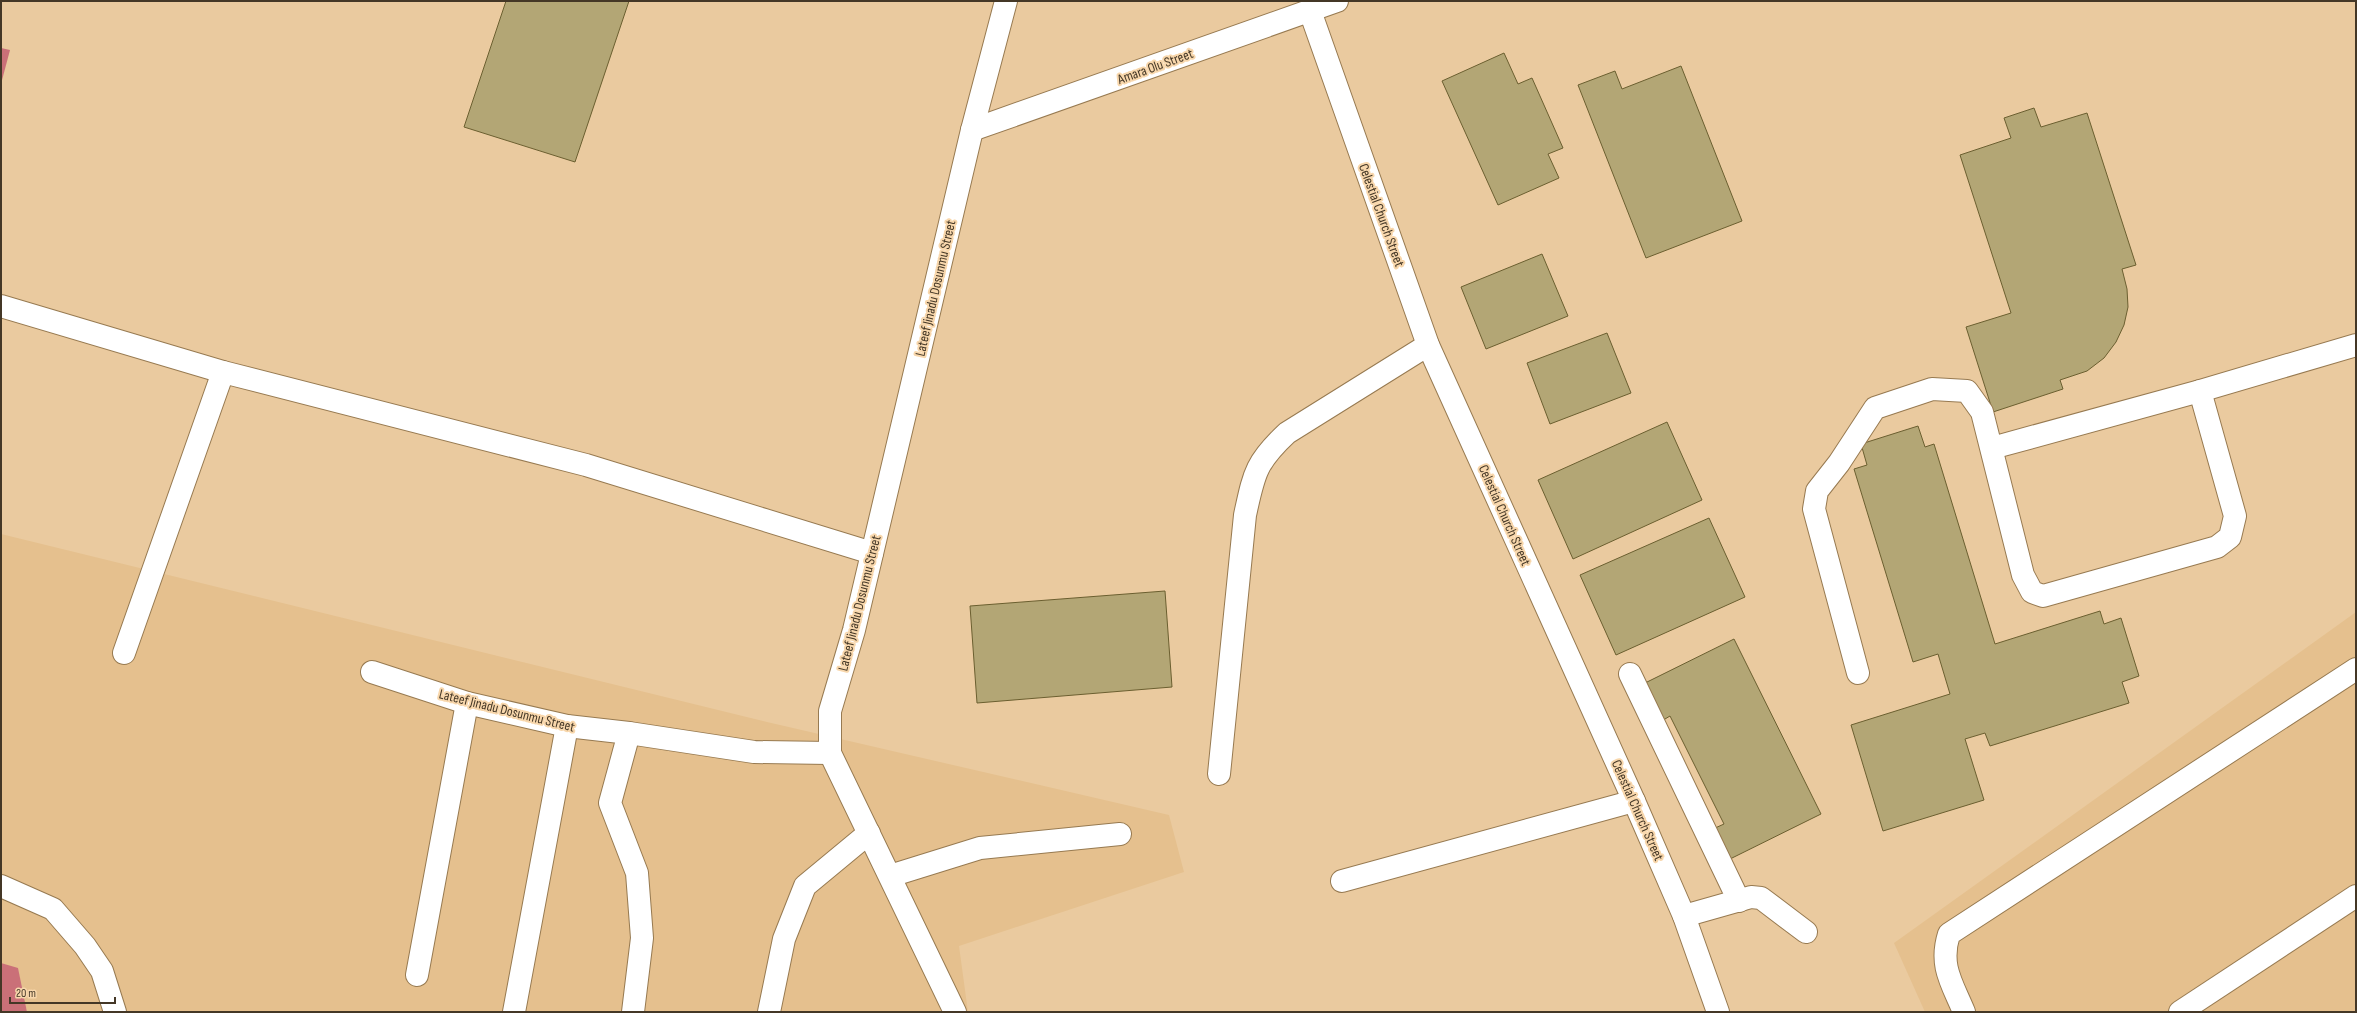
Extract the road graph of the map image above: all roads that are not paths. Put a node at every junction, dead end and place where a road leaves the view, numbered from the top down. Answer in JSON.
{"nodes":[{"id":1,"x":1006,"y":1,"type":"edge"},
{"id":2,"x":1337,"y":1,"type":"edge"},
{"id":3,"x":1310,"y":11,"type":"junction"},
{"id":4,"x":972,"y":130,"type":"junction"},
{"id":5,"x":1,"y":306,"type":"edge"},
{"id":6,"x":1428,"y":345,"type":"junction"},
{"id":7,"x":2356,"y":345,"type":"edge"},
{"id":8,"x":223,"y":372,"type":"junction"},
{"id":9,"x":2200,"y":391,"type":"junction"},
{"id":10,"x":1992,"y":448,"type":"junction"},
{"id":11,"x":872,"y":552,"type":"junction"},
{"id":12,"x":124,"y":653,"type":"dead end"},
{"id":13,"x":2356,"y":669,"type":"edge"},
{"id":14,"x":372,"y":672,"type":"dead end"},
{"id":15,"x":1858,"y":673,"type":"dead end"},
{"id":16,"x":1630,"y":674,"type":"dead end"},
{"id":17,"x":467,"y":703,"type":"junction"},
{"id":18,"x":567,"y":726,"type":"junction"},
{"id":19,"x":629,"y":733,"type":"junction"},
{"id":20,"x":830,"y":753,"type":"junction"},
{"id":21,"x":1219,"y":774,"type":"dead end"},
{"id":22,"x":1634,"y":801,"type":"junction"},
{"id":23,"x":869,"y":833,"type":"junction"},
{"id":24,"x":1120,"y":834,"type":"dead end"},
{"id":25,"x":890,"y":876,"type":"junction"},
{"id":26,"x":1342,"y":881,"type":"dead end"},
{"id":27,"x":1,"y":886,"type":"edge"},
{"id":28,"x":2356,"y":896,"type":"edge"},
{"id":29,"x":1739,"y":901,"type":"junction"},
{"id":30,"x":1684,"y":916,"type":"junction"},
{"id":31,"x":1806,"y":932,"type":"dead end"},
{"id":32,"x":417,"y":975,"type":"dead end"},
{"id":33,"x":115,"y":1012,"type":"edge"},
{"id":34,"x":514,"y":1012,"type":"edge"},
{"id":35,"x":632,"y":1012,"type":"edge"},
{"id":36,"x":769,"y":1012,"type":"edge"},
{"id":37,"x":955,"y":1012,"type":"edge"},
{"id":38,"x":1718,"y":1012,"type":"edge"},
{"id":39,"x":1964,"y":1012,"type":"edge"},
{"id":40,"x":2180,"y":1012,"type":"edge"}],
"edges":[{"from":1,"to":4,"type":"street","name":"Lateef Jinadu Dosunmu Street"},
{"from":2,"to":3,"type":"street","name":"Amara Olu Street"},
{"from":3,"to":4,"type":"street","name":"Amara Olu Street"},
{"from":3,"to":6,"type":"street","name":"Celestial Church Street"},
{"from":4,"to":11,"type":"street","name":"Lateef Jinadu Dosunmu Street"},
{"from":5,"to":8,"type":"street"},
{"from":6,"to":21,"type":"street"},
{"from":6,"to":22,"type":"street","name":"Celestial Church Street"},
{"from":7,"to":9,"type":"street"},
{"from":8,"to":11,"type":"street"},
{"from":8,"to":12,"type":"street"},
{"from":9,"to":10,"type":"street"},
{"from":9,"to":10,"type":"street"},
{"from":10,"to":15,"type":"street"},
{"from":11,"to":20,"type":"street","name":"Lateef Jinadu Dosunmu Street"},
{"from":13,"to":39,"type":"street"},
{"from":14,"to":17,"type":"street","name":"Lateef Jinadu Dosunmu Street"},
{"from":16,"to":29,"type":"street"},
{"from":17,"to":18,"type":"street","name":"Lateef Jinadu Dosunmu Street"},
{"from":17,"to":32,"type":"street"},
{"from":18,"to":19,"type":"street","name":"Lateef Jinadu Dosunmu Street"},
{"from":18,"to":34,"type":"street"},
{"from":19,"to":20,"type":"street","name":"Lateef Jinadu Dosunmu Street"},
{"from":19,"to":35,"type":"street"},
{"from":20,"to":23,"type":"street"},
{"from":22,"to":26,"type":"street"},
{"from":22,"to":30,"type":"street","name":"Celestial Church Street"},
{"from":23,"to":25,"type":"street"},
{"from":23,"to":36,"type":"street"},
{"from":24,"to":25,"type":"street"},
{"from":25,"to":37,"type":"street"},
{"from":27,"to":33,"type":"street"},
{"from":28,"to":40,"type":"street"},
{"from":29,"to":30,"type":"street"},
{"from":29,"to":31,"type":"street"},
{"from":30,"to":38,"type":"street","name":"Celestial Church Street"}]}
